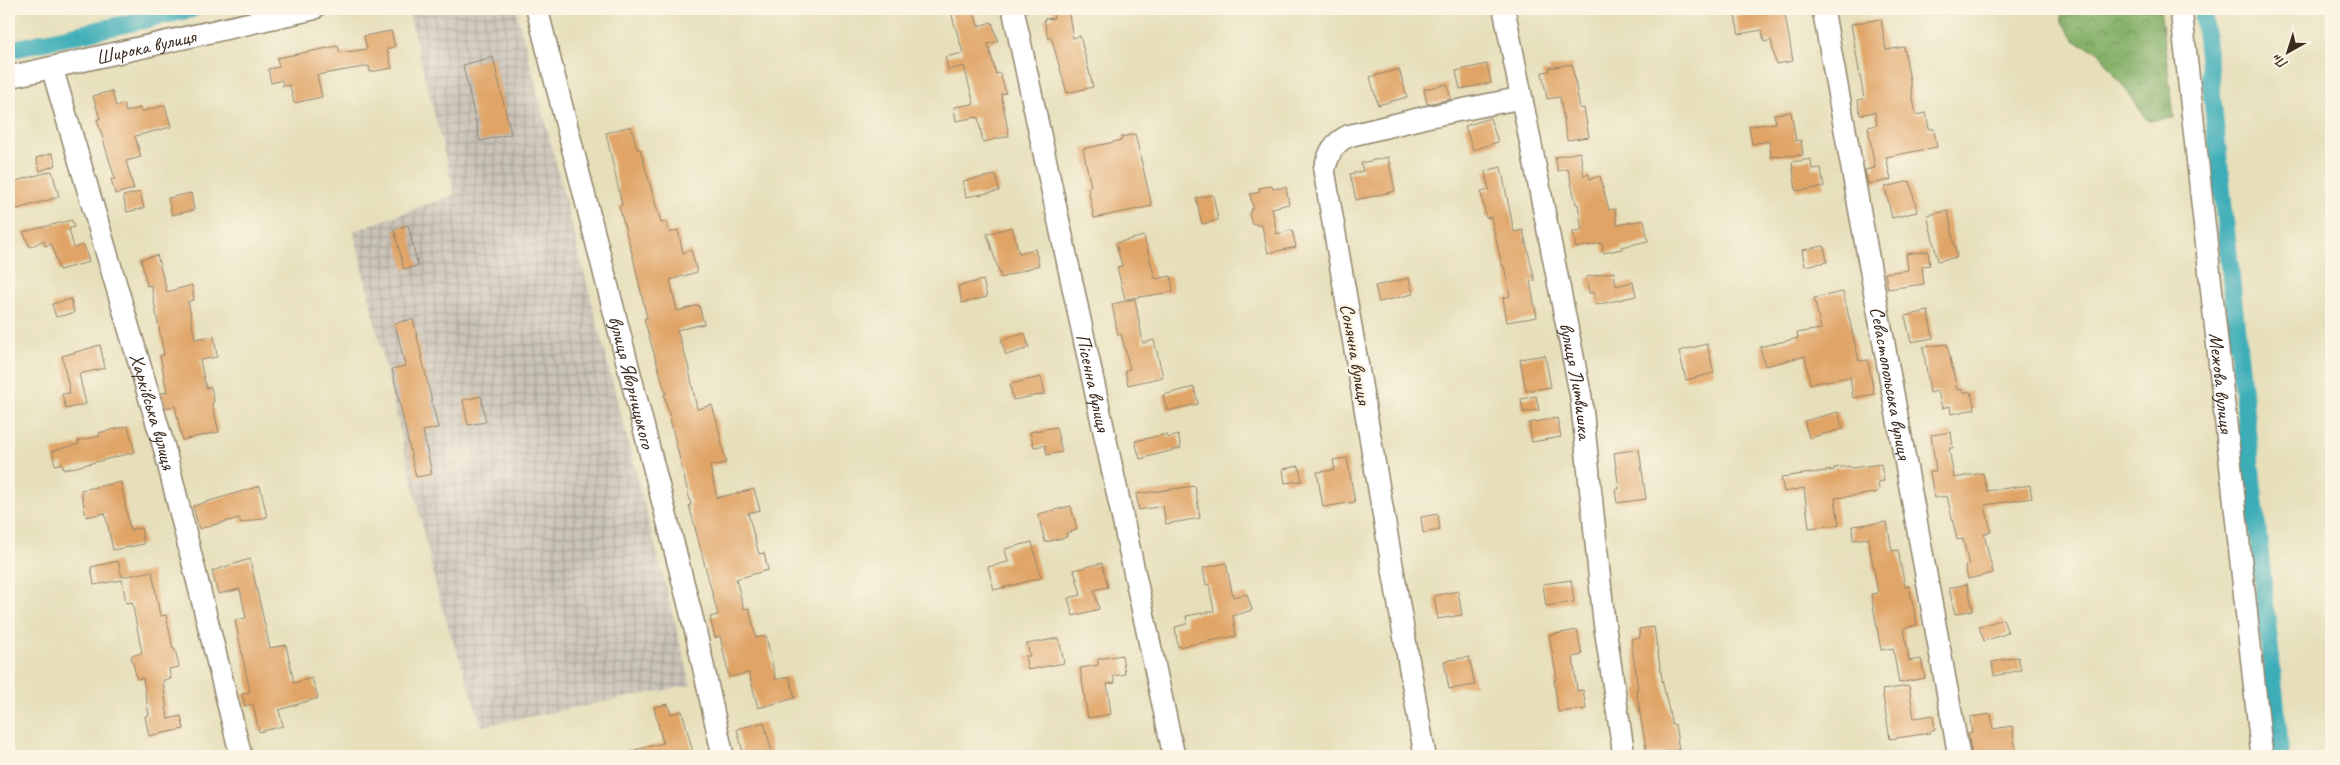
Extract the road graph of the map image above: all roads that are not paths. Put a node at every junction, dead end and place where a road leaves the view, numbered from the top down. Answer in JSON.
{"nodes":[{"id":1,"x":313,"y":9,"type":"edge"},
{"id":2,"x":537,"y":9,"type":"edge"},
{"id":3,"x":1013,"y":9,"type":"edge"},
{"id":4,"x":1504,"y":9,"type":"edge"},
{"id":5,"x":1823,"y":9,"type":"edge"},
{"id":6,"x":2181,"y":9,"type":"edge"},
{"id":7,"x":52,"y":68,"type":"junction"},
{"id":8,"x":9,"y":78,"type":"edge"},
{"id":9,"x":1521,"y":98,"type":"junction"},
{"id":10,"x":240,"y":756,"type":"edge"},
{"id":11,"x":723,"y":756,"type":"edge"},
{"id":12,"x":1174,"y":756,"type":"edge"},
{"id":13,"x":1425,"y":756,"type":"edge"},
{"id":14,"x":1624,"y":756,"type":"edge"},
{"id":15,"x":1959,"y":756,"type":"edge"},
{"id":16,"x":2262,"y":756,"type":"edge"}],
"edges":[{"from":1,"to":7,"type":"street","name":"Широка вулиця"},
{"from":2,"to":11,"type":"street","name":"вулиця Яворницького"},
{"from":3,"to":12,"type":"street","name":"Пісенна вулиця"},
{"from":4,"to":9,"type":"street","name":"вулиця Литвишка"},
{"from":5,"to":15,"type":"street","name":"Севастопольська вулиця"},
{"from":6,"to":16,"type":"street","name":"Межова вулиця"},
{"from":7,"to":8,"type":"street","name":"Широка вулиця"},
{"from":7,"to":10,"type":"street","name":"Харківська вулиця"},
{"from":9,"to":13,"type":"street","name":"Сонячна вулиця"},
{"from":9,"to":14,"type":"street","name":"вулиця Литвишка"}]}
